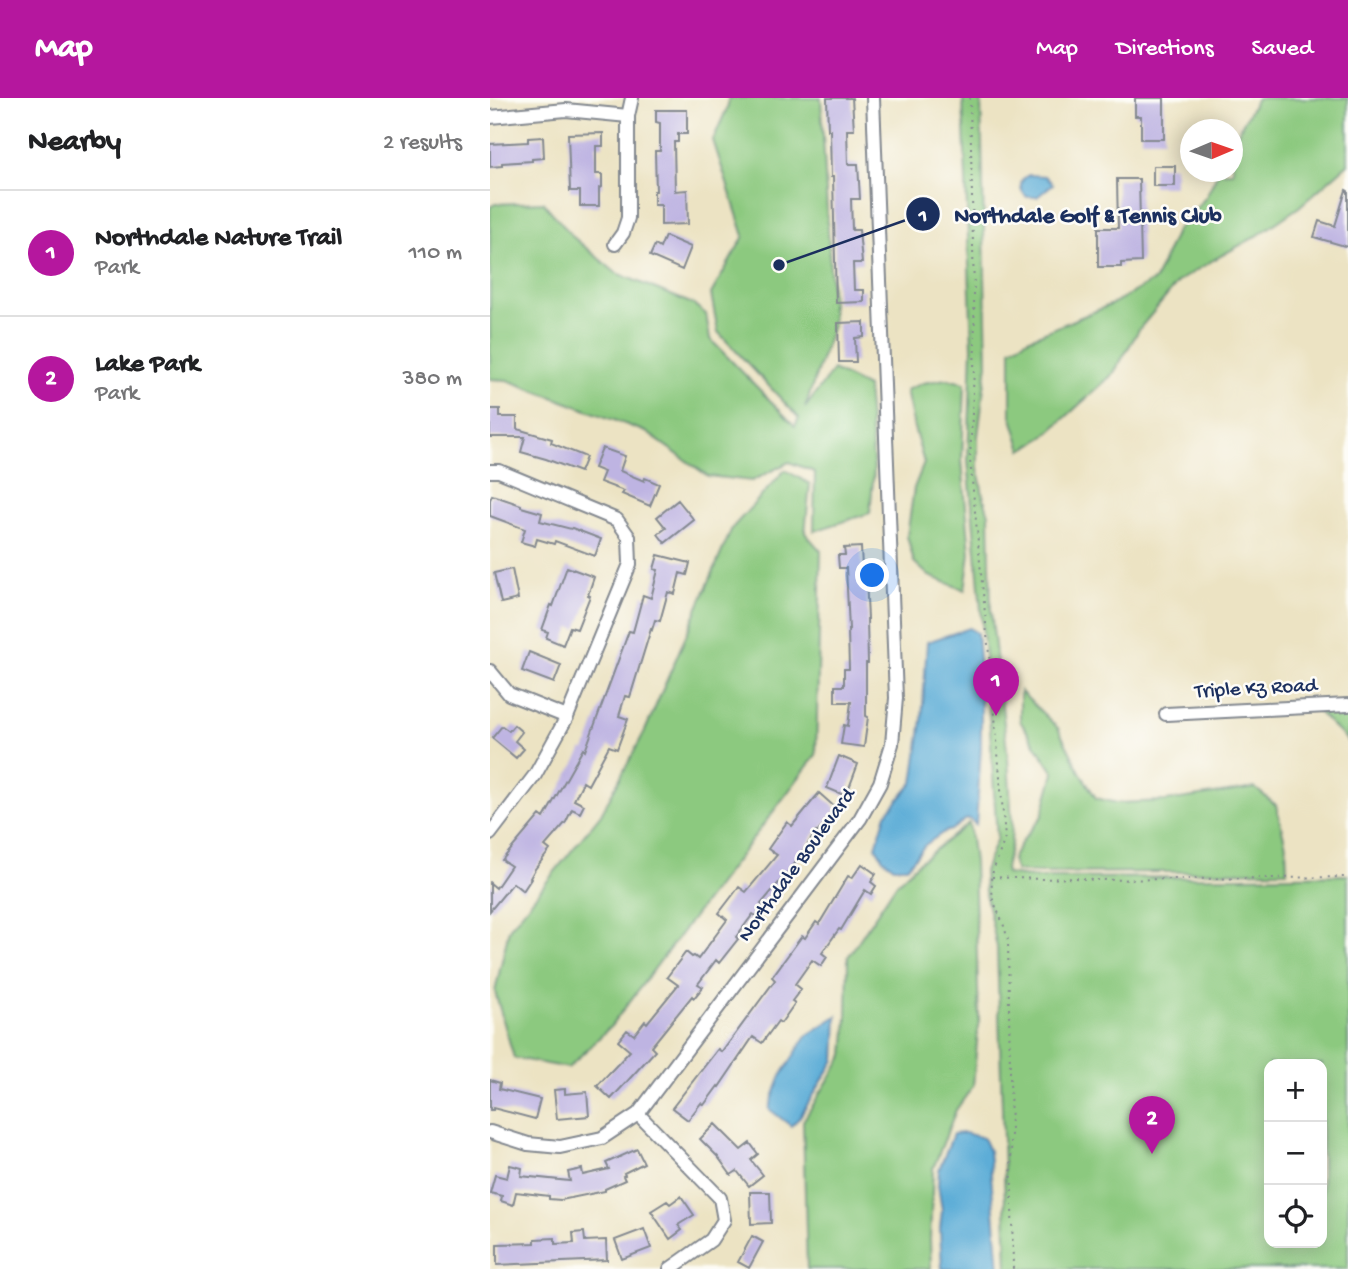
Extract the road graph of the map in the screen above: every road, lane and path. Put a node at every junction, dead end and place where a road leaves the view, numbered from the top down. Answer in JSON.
{"nodes":[{"id":1,"x":632,"y":98,"type":"edge"},
{"id":2,"x":873,"y":98,"type":"edge"},
{"id":3,"x":970,"y":98,"type":"edge"},
{"id":4,"x":628,"y":116,"type":"junction"},
{"id":5,"x":490,"y":117,"type":"edge"},
{"id":6,"x":615,"y":244,"type":"dead end"},
{"id":7,"x":490,"y":471,"type":"edge"},
{"id":8,"x":490,"y":671,"type":"edge"},
{"id":9,"x":1348,"y":705,"type":"edge"},
{"id":10,"x":1166,"y":713,"type":"dead end"},
{"id":11,"x":567,"y":717,"type":"junction"},
{"id":12,"x":490,"y":834,"type":"edge"},
{"id":13,"x":991,"y":877,"type":"junction"},
{"id":14,"x":1348,"y":877,"type":"edge"},
{"id":15,"x":638,"y":1114,"type":"junction"},
{"id":16,"x":490,"y":1132,"type":"edge"},
{"id":17,"x":670,"y":1269,"type":"edge"},
{"id":18,"x":1013,"y":1269,"type":"edge"}],
"edges":[{"from":1,"to":4,"type":"street"},
{"from":2,"to":15,"type":"street","name":"Northdale Boulevard"},
{"from":3,"to":13,"type":"path"},
{"from":4,"to":5,"type":"street"},
{"from":4,"to":6,"type":"street"},
{"from":7,"to":11,"type":"street"},
{"from":8,"to":11,"type":"street"},
{"from":9,"to":10,"type":"street","name":"Triple Kz Road"},
{"from":11,"to":12,"type":"street"},
{"from":13,"to":14,"type":"path"},
{"from":13,"to":18,"type":"path"},
{"from":15,"to":16,"type":"street","name":"Northdale Boulevard"},
{"from":15,"to":17,"type":"street"}]}
